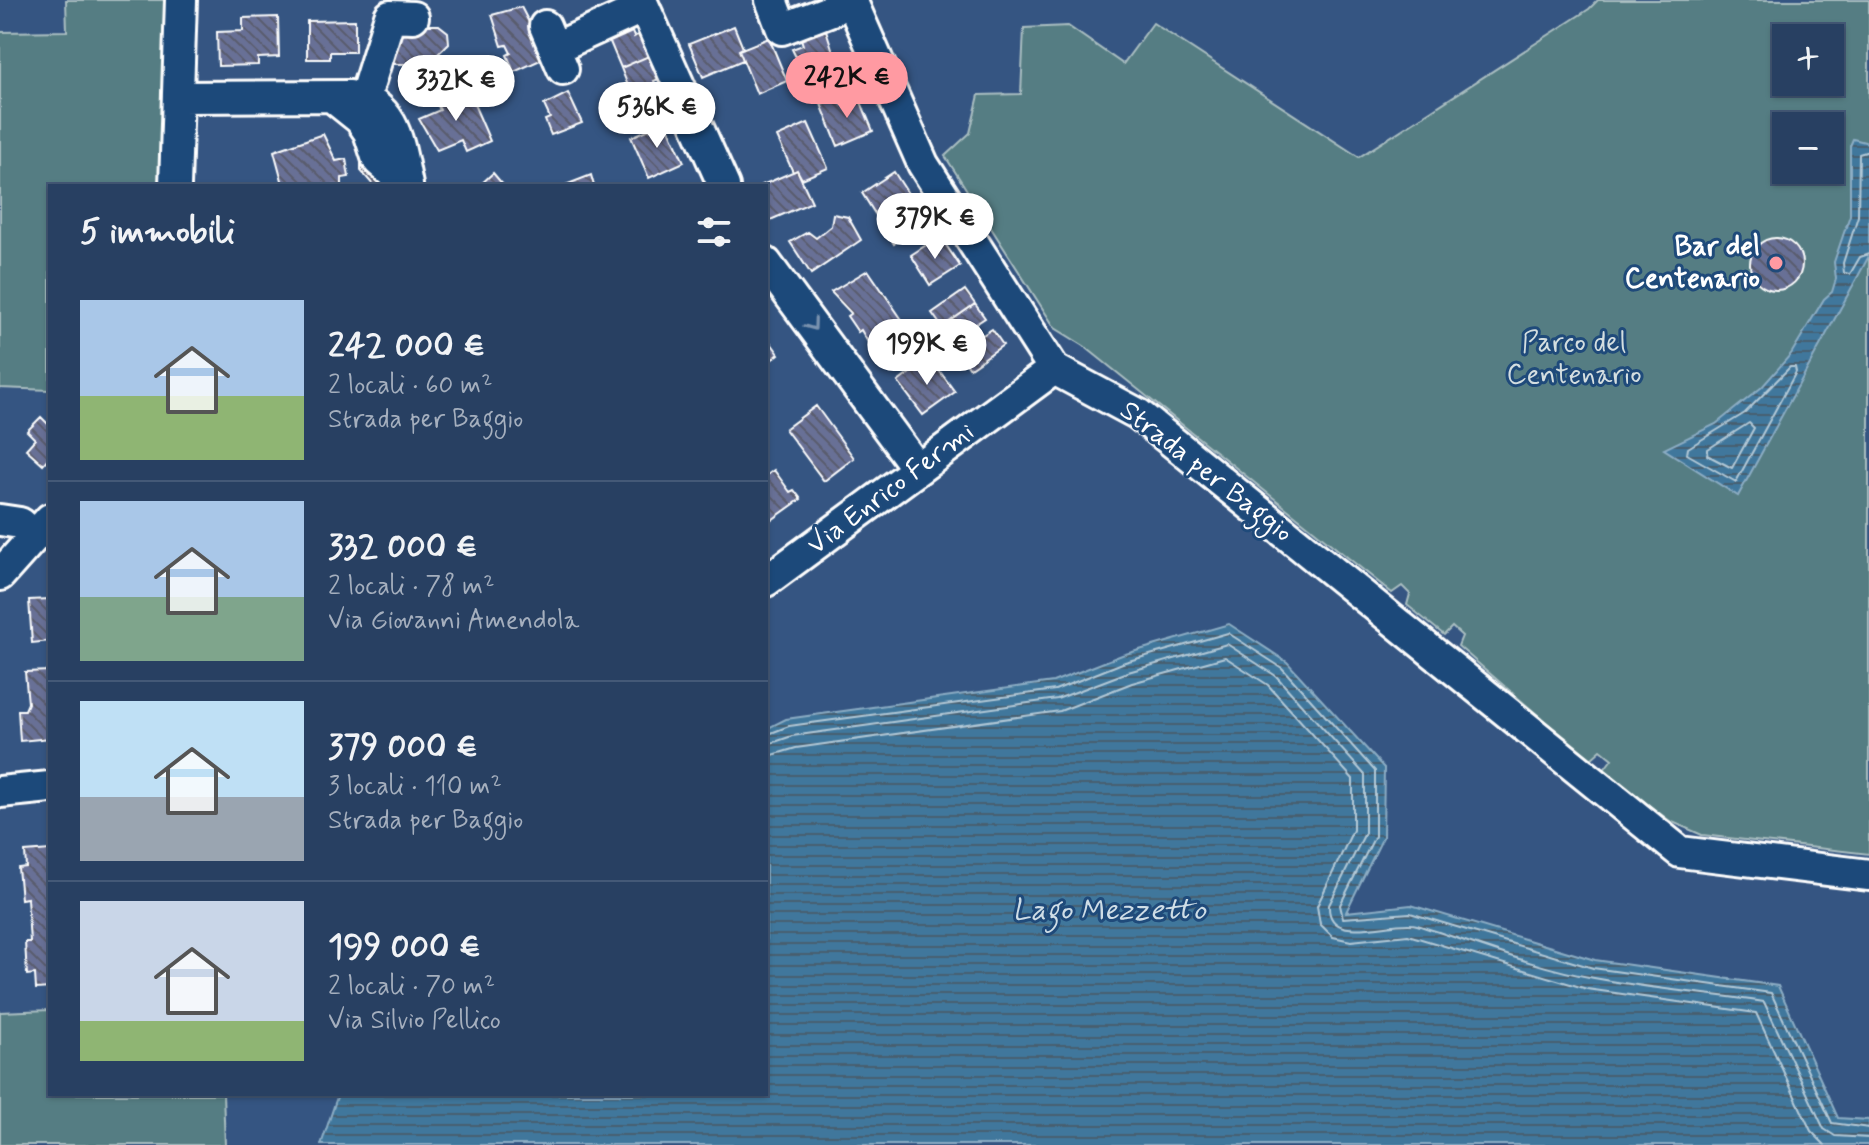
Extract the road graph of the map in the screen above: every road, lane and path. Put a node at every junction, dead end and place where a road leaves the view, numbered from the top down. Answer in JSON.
{"nodes":[{"id":1,"x":181,"y":0,"type":"edge"},
{"id":2,"x":771,"y":0,"type":"edge"},
{"id":3,"x":849,"y":0,"type":"edge"},
{"id":4,"x":643,"y":4,"type":"edge"},
{"id":5,"x":413,"y":17,"type":"dead end"},
{"id":6,"x":554,"y":48,"type":"dead end"},
{"id":7,"x":325,"y":96,"type":"junction"},
{"id":8,"x":180,"y":97,"type":"junction"},
{"id":9,"x":364,"y":100,"type":"junction"},
{"id":10,"x":175,"y":184,"type":"edge"},
{"id":11,"x":405,"y":184,"type":"edge"},
{"id":12,"x":407,"y":184,"type":"edge"},
{"id":13,"x":723,"y":184,"type":"edge"},
{"id":14,"x":768,"y":266,"type":"edge"},
{"id":15,"x":1054,"y":369,"type":"junction"},
{"id":16,"x":917,"y":468,"type":"junction"},
{"id":17,"x":0,"y":520,"type":"edge"},
{"id":18,"x":42,"y":527,"type":"edge"},
{"id":19,"x":0,"y":575,"type":"edge"},
{"id":20,"x":768,"y":575,"type":"edge"},
{"id":21,"x":48,"y":787,"type":"edge"},
{"id":22,"x":0,"y":792,"type":"edge"},
{"id":23,"x":1869,"y":875,"type":"edge"}],
"edges":[{"from":1,"to":8,"type":"street"},
{"from":2,"to":3,"type":"street"},
{"from":3,"to":15,"type":"street","name":"Strada per Baggio"},
{"from":4,"to":6,"type":"street"},
{"from":4,"to":13,"type":"street"},
{"from":5,"to":9,"type":"street"},
{"from":7,"to":8,"type":"street"},
{"from":7,"to":9,"type":"street"},
{"from":7,"to":11,"type":"street"},
{"from":8,"to":10,"type":"street"},
{"from":9,"to":12,"type":"street"},
{"from":14,"to":16,"type":"street","one_way":true},
{"from":15,"to":16,"type":"street","name":"Via Enrico Fermi"},
{"from":15,"to":23,"type":"street","name":"Strada per Baggio"},
{"from":16,"to":20,"type":"street","name":"Via Enrico Fermi"},
{"from":17,"to":18,"type":"street"},
{"from":18,"to":19,"type":"street"},
{"from":21,"to":22,"type":"street"}]}
